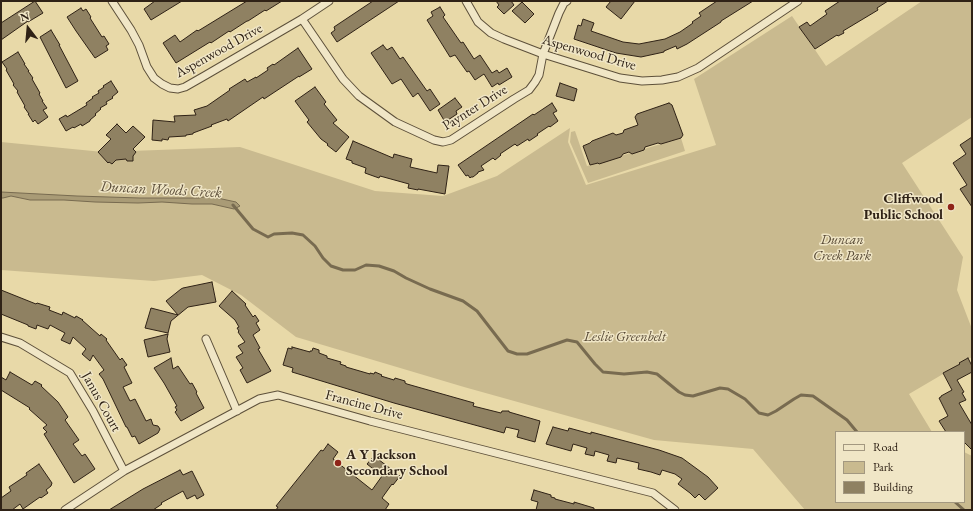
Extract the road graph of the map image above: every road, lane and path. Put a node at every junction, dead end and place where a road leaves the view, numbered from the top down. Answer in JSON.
{"nodes":[{"id":1,"x":112,"y":1,"type":"edge"},
{"id":2,"x":329,"y":1,"type":"edge"},
{"id":3,"x":466,"y":1,"type":"edge"},
{"id":4,"x":567,"y":1,"type":"edge"},
{"id":5,"x":798,"y":1,"type":"edge"},
{"id":6,"x":302,"y":19,"type":"junction"},
{"id":7,"x":543,"y":54,"type":"junction"},
{"id":8,"x":1,"y":337,"type":"edge"},
{"id":9,"x":206,"y":339,"type":"dead end"},
{"id":10,"x":237,"y":410,"type":"junction"},
{"id":11,"x":124,"y":471,"type":"junction"},
{"id":12,"x":65,"y":510,"type":"edge"},
{"id":13,"x":675,"y":510,"type":"edge"}],
"edges":[{"from":1,"to":6,"type":"street","name":"Aspenwood Drive"},
{"from":2,"to":6,"type":"street","name":"Aspenwood Drive"},
{"from":3,"to":7,"type":"street","name":"Aspenwood Drive"},
{"from":4,"to":7,"type":"street"},
{"from":5,"to":7,"type":"street","name":"Aspenwood Drive"},
{"from":6,"to":7,"type":"street","name":"Paynter Drive"},
{"from":8,"to":11,"type":"street","name":"Janus Court"},
{"from":9,"to":10,"type":"street"},
{"from":10,"to":11,"type":"street","name":"Francine Drive"},
{"from":10,"to":13,"type":"street","name":"Francine Drive"},
{"from":11,"to":12,"type":"street","name":"Francine Drive"}]}
